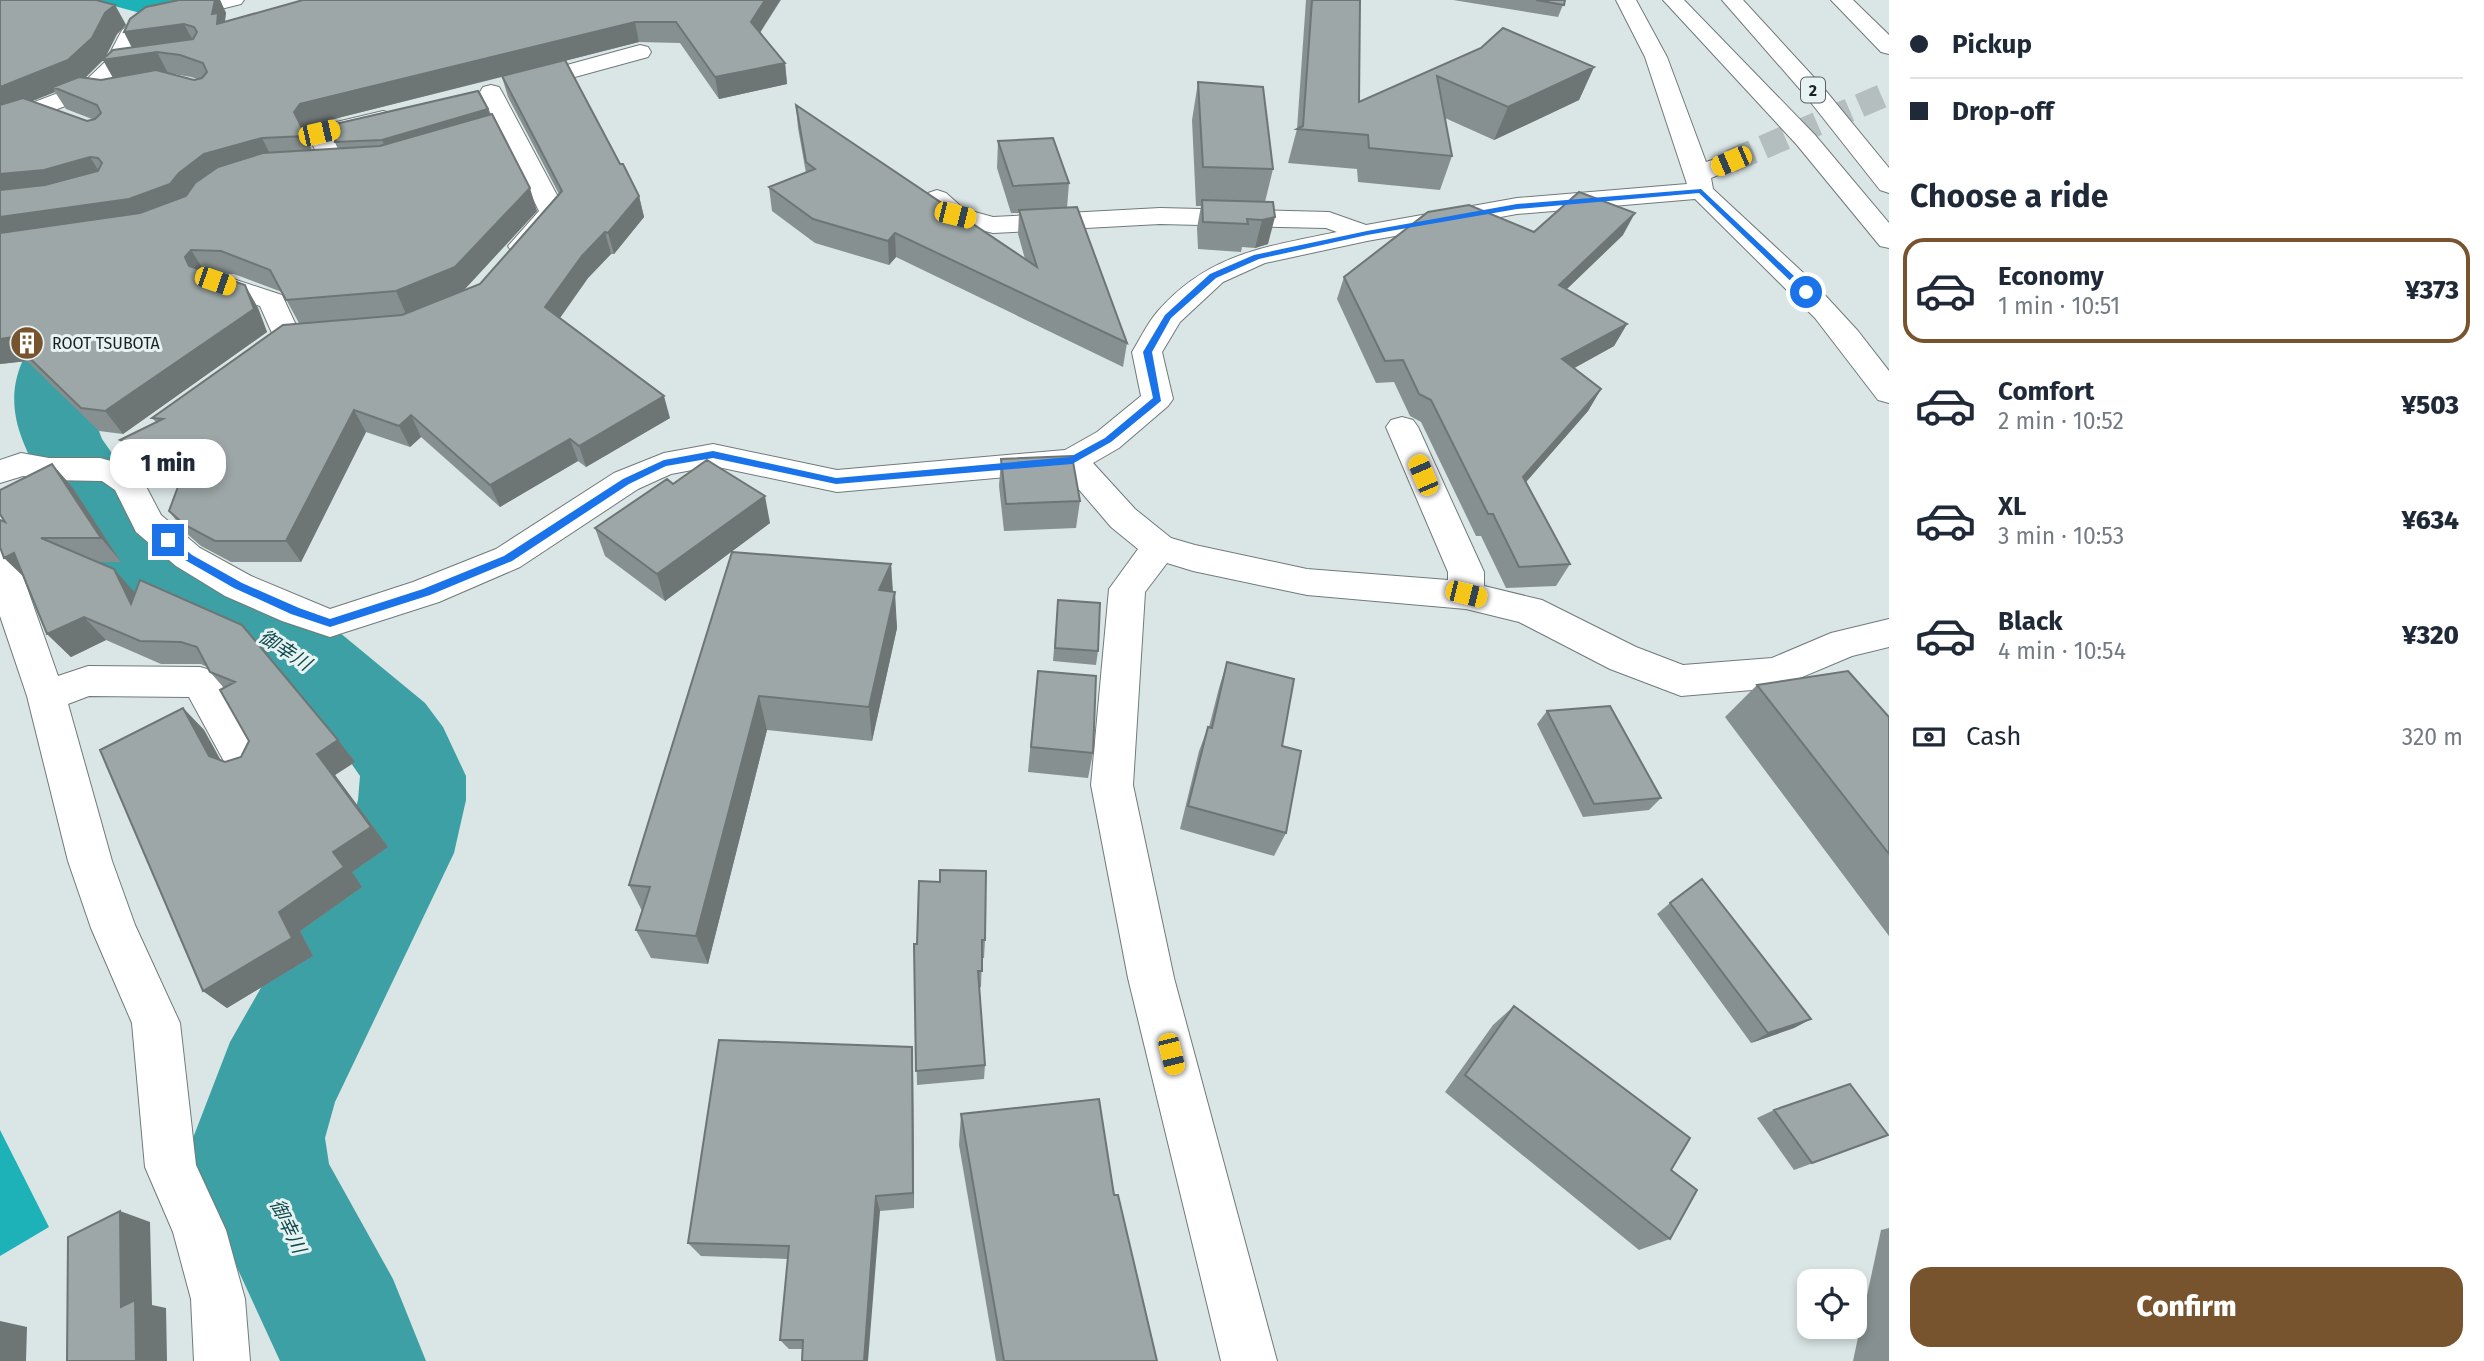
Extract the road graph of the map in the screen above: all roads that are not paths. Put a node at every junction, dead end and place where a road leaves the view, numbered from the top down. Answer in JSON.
{"nodes":[{"id":1,"x":234,"y":0,"type":"edge"},
{"id":2,"x":1626,"y":0,"type":"edge"},
{"id":3,"x":1673,"y":0,"type":"edge"},
{"id":4,"x":1732,"y":0,"type":"edge"},
{"id":5,"x":1841,"y":0,"type":"edge"},
{"id":6,"x":123,"y":16,"type":"dead end"},
{"id":7,"x":149,"y":21,"type":"junction"},
{"id":8,"x":1889,"y":47,"type":"edge"},
{"id":9,"x":640,"y":52,"type":"dead end"},
{"id":10,"x":142,"y":61,"type":"edge"},
{"id":11,"x":116,"y":64,"type":"junction"},
{"id":12,"x":90,"y":89,"type":"junction"},
{"id":13,"x":124,"y":92,"type":"edge"},
{"id":14,"x":40,"y":110,"type":"junction"},
{"id":15,"x":399,"y":114,"type":"edge"},
{"id":16,"x":64,"y":119,"type":"edge"},
{"id":17,"x":0,"y":123,"type":"edge"},
{"id":18,"x":328,"y":153,"type":"edge"},
{"id":19,"x":1731,"y":161,"type":"tunnel mouth"},
{"id":20,"x":1700,"y":183,"type":"junction"},
{"id":21,"x":1889,"y":185,"type":"edge"},
{"id":22,"x":937,"y":198,"type":"edge"},
{"id":23,"x":1367,"y":233,"type":"junction"},
{"id":24,"x":1889,"y":240,"type":"edge"},
{"id":25,"x":501,"y":269,"type":"edge"},
{"id":26,"x":215,"y":281,"type":"edge"},
{"id":27,"x":287,"y":341,"type":"edge"},
{"id":28,"x":1889,"y":393,"type":"edge"},
{"id":29,"x":1402,"y":426,"type":"dead end"},
{"id":30,"x":1072,"y":460,"type":"junction"},
{"id":31,"x":0,"y":472,"type":"edge"},
{"id":32,"x":1159,"y":547,"type":"junction"},
{"id":33,"x":0,"y":562,"type":"edge"},
{"id":34,"x":1466,"y":594,"type":"junction"},
{"id":35,"x":1889,"y":634,"type":"edge"},
{"id":36,"x":46,"y":696,"type":"junction"},
{"id":37,"x":246,"y":764,"type":"edge"},
{"id":38,"x":222,"y":1361,"type":"edge"},
{"id":39,"x":1249,"y":1361,"type":"edge"}],
"edges":[{"from":1,"to":7,"type":"main road"},
{"from":2,"to":20,"type":"main road"},
{"from":3,"to":24,"type":"main road"},
{"from":4,"to":21,"type":"main road","number":"2"},
{"from":5,"to":8,"type":"main road"},
{"from":6,"to":7,"type":"main road"},
{"from":7,"to":11,"type":"main road"},
{"from":9,"to":25,"type":"main road"},
{"from":10,"to":11,"type":"main road"},
{"from":11,"to":12,"type":"main road"},
{"from":12,"to":13,"type":"main road"},
{"from":12,"to":14,"type":"main road"},
{"from":14,"to":16,"type":"main road"},
{"from":14,"to":17,"type":"main road"},
{"from":15,"to":18,"type":"main road"},
{"from":19,"to":20,"type":"main road"},
{"from":20,"to":23,"type":"main road"},
{"from":20,"to":28,"type":"main road"},
{"from":22,"to":23,"type":"main road"},
{"from":23,"to":30,"type":"main road"},
{"from":26,"to":27,"type":"main road"},
{"from":29,"to":34,"type":"main road"},
{"from":30,"to":31,"type":"main road"},
{"from":30,"to":32,"type":"main road"},
{"from":32,"to":34,"type":"main road"},
{"from":32,"to":39,"type":"main road"},
{"from":33,"to":36,"type":"main road"},
{"from":34,"to":35,"type":"main road"},
{"from":36,"to":37,"type":"main road"},
{"from":36,"to":38,"type":"main road"}]}
